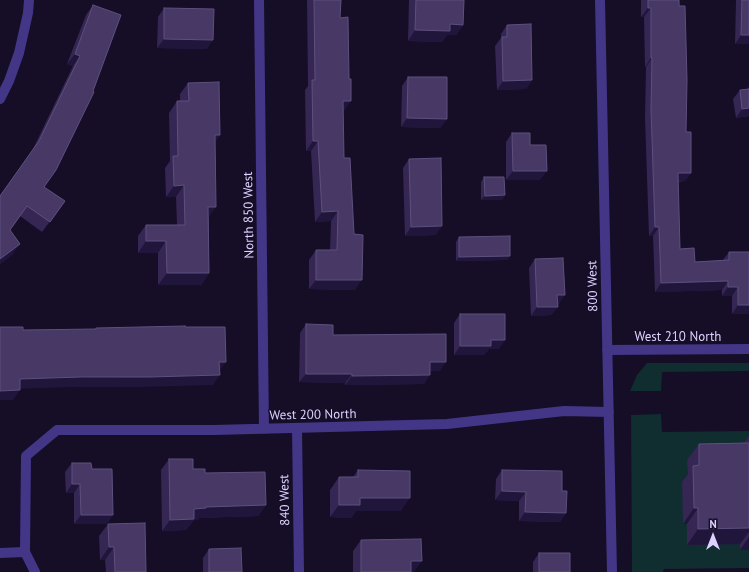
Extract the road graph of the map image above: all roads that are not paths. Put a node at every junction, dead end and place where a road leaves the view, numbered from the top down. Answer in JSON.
{"nodes":[{"id":1,"x":30,"y":0,"type":"edge"},
{"id":2,"x":259,"y":0,"type":"edge"},
{"id":3,"x":600,"y":0,"type":"edge"},
{"id":4,"x":0,"y":99,"type":"edge"},
{"id":5,"x":749,"y":349,"type":"edge"},
{"id":6,"x":608,"y":350,"type":"junction"},
{"id":7,"x":609,"y":412,"type":"junction"},
{"id":8,"x":297,"y":428,"type":"junction"},
{"id":9,"x":264,"y":429,"type":"junction"},
{"id":10,"x":25,"y":552,"type":"junction"},
{"id":11,"x":0,"y":553,"type":"edge"},
{"id":12,"x":35,"y":572,"type":"edge"},
{"id":13,"x":299,"y":572,"type":"edge"},
{"id":14,"x":612,"y":572,"type":"edge"}],
"edges":[{"from":1,"to":4,"type":"street"},
{"from":2,"to":9,"type":"street","name":"North 850 West"},
{"from":3,"to":6,"type":"street","name":"800 West"},
{"from":5,"to":6,"type":"street","name":"West 210 North"},
{"from":6,"to":7,"type":"street","name":"800 West"},
{"from":7,"to":8,"type":"street","name":"West 200 North"},
{"from":7,"to":14,"type":"street","name":"800 West"},
{"from":8,"to":9,"type":"street","name":"West 200 North"},
{"from":8,"to":13,"type":"street","name":"840 West"},
{"from":9,"to":10,"type":"street","name":"West 200 North"},
{"from":10,"to":11,"type":"street"},
{"from":10,"to":12,"type":"street"}]}
